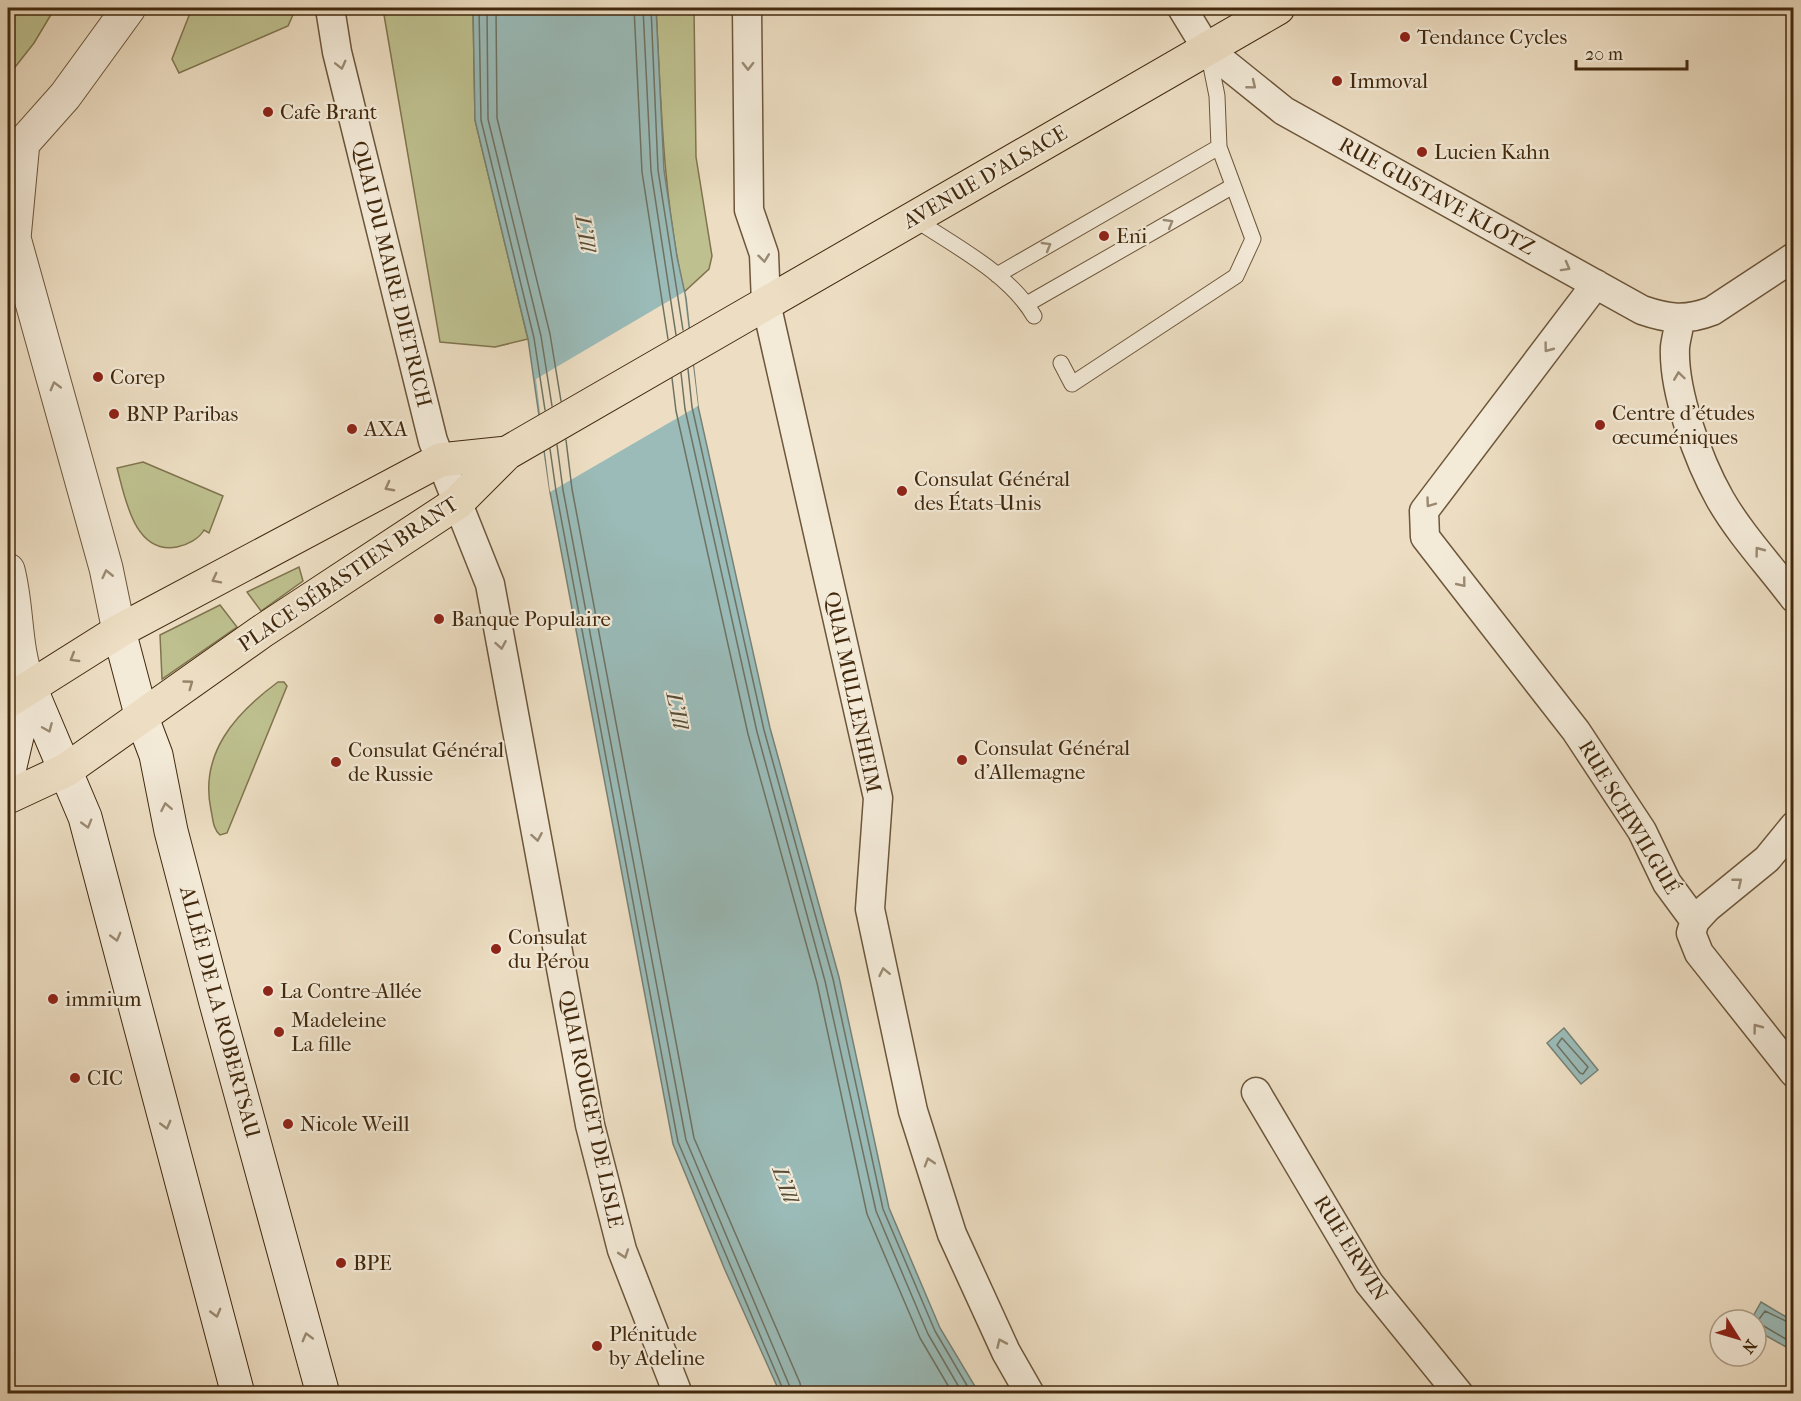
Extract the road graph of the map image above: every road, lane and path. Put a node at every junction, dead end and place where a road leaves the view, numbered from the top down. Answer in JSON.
{"nodes":[{"id":1,"x":129,"y":8,"type":"edge"},
{"id":2,"x":330,"y":8,"type":"edge"},
{"id":3,"x":747,"y":8,"type":"edge"},
{"id":4,"x":1182,"y":8,"type":"edge"},
{"id":5,"x":1278,"y":8,"type":"edge"},
{"id":6,"x":1207,"y":49,"type":"junction"},
{"id":7,"x":1219,"y":147,"type":"junction"},
{"id":8,"x":15,"y":151,"type":"edge"},
{"id":9,"x":1233,"y":186,"type":"junction"},
{"id":10,"x":913,"y":218,"type":"junction"},
{"id":11,"x":1794,"y":257,"type":"edge"},
{"id":12,"x":997,"y":275,"type":"junction"},
{"id":13,"x":1596,"y":284,"type":"junction"},
{"id":14,"x":766,"y":303,"type":"junction"},
{"id":15,"x":1680,"y":320,"type":"junction"},
{"id":16,"x":1061,"y":363,"type":"dead end"},
{"id":17,"x":507,"y":453,"type":"junction"},
{"id":18,"x":440,"y":460,"type":"junction"},
{"id":19,"x":457,"y":503,"type":"junction"},
{"id":20,"x":8,"y":570,"type":"edge"},
{"id":21,"x":1794,"y":598,"type":"edge"},
{"id":22,"x":119,"y":631,"type":"junction"},
{"id":23,"x":18,"y":693,"type":"edge"},
{"id":24,"x":142,"y":718,"type":"junction"},
{"id":25,"x":66,"y":770,"type":"junction"},
{"id":26,"x":8,"y":775,"type":"edge"},
{"id":27,"x":8,"y":797,"type":"edge"},
{"id":28,"x":1794,"y":826,"type":"edge"},
{"id":29,"x":1695,"y":921,"type":"junction"},
{"id":30,"x":1794,"y":1073,"type":"edge"},
{"id":31,"x":1257,"y":1092,"type":"dead end"},
{"id":32,"x":238,"y":1394,"type":"edge"},
{"id":33,"x":323,"y":1394,"type":"edge"},
{"id":34,"x":678,"y":1394,"type":"edge"},
{"id":35,"x":1030,"y":1394,"type":"edge"},
{"id":36,"x":1459,"y":1394,"type":"edge"}],
"edges":[{"from":1,"to":8,"type":"main road"},
{"from":2,"to":18,"type":"street","name":"QUAI DU MAIRE DIETRICH","one_way":true},
{"from":3,"to":14,"type":"street","name":"QUAI MULLENHEIM","one_way":true},
{"from":4,"to":6,"type":"street","name":"RUE GUSTAVE KLOTZ"},
{"from":5,"to":6,"type":"main road","name":"AVENUE D'ALSACE"},
{"from":6,"to":7,"type":"lane"},
{"from":6,"to":10,"type":"main road","name":"AVENUE D'ALSACE"},
{"from":6,"to":13,"type":"street","name":"RUE GUSTAVE KLOTZ","one_way":true},
{"from":7,"to":9,"type":"lane"},
{"from":12,"to":7,"type":"lane","one_way":true},
{"from":22,"to":8,"type":"main road","one_way":true},
{"from":12,"to":9,"type":"lane","one_way":true},
{"from":9,"to":16,"type":"lane"},
{"from":10,"to":12,"type":"lane"},
{"from":10,"to":14,"type":"main road","name":"AVENUE D'ALSACE"},
{"from":11,"to":15,"type":"street"},
{"from":13,"to":15,"type":"street","name":"RUE GUSTAVE KLOTZ"},
{"from":13,"to":29,"type":"street","name":"RUE SCHWILGUÉ","one_way":true},
{"from":14,"to":17,"type":"main road","name":"AVENUE D'ALSACE"},
{"from":35,"to":14,"type":"street","name":"QUAI MULLENHEIM","one_way":true},
{"from":21,"to":15,"type":"street","one_way":true},
{"from":17,"to":18,"type":"main road","name":"PLACE SÉBASTIEN BRANT"},
{"from":17,"to":19,"type":"main road","name":"PLACE SÉBASTIEN BRANT"},
{"from":18,"to":19,"type":"street","name":"QUAI DU MAIRE DIETRICH"},
{"from":18,"to":22,"type":"main road","name":"PLACE SÉBASTIEN BRANT","one_way":true},
{"from":24,"to":19,"type":"main road","name":"PLACE SÉBASTIEN BRANT","one_way":true},
{"from":19,"to":34,"type":"street","name":"QUAI ROUGET DE LISLE","one_way":true},
{"from":20,"to":23,"type":"main road"},
{"from":22,"to":23,"type":"main road","name":"PLACE SÉBASTIEN BRANT","one_way":true},
{"from":22,"to":24,"type":"main road","name":"ALLÉE DE LA ROBERTSAU"},
{"from":23,"to":25,"type":"main road","one_way":true},
{"from":23,"to":26,"type":"main road"},
{"from":24,"to":25,"type":"main road","name":"PLACE SÉBASTIEN BRANT"},
{"from":33,"to":24,"type":"main road","name":"ALLÉE DE LA ROBERTSAU","one_way":true},
{"from":25,"to":27,"type":"main road","name":"PLACE SÉBASTIEN BRANT"},
{"from":25,"to":32,"type":"main road","one_way":true},
{"from":29,"to":28,"type":"street","one_way":true},
{"from":30,"to":29,"type":"street","one_way":true},
{"from":31,"to":36,"type":"street","name":"RUE ERWIN"}]}
